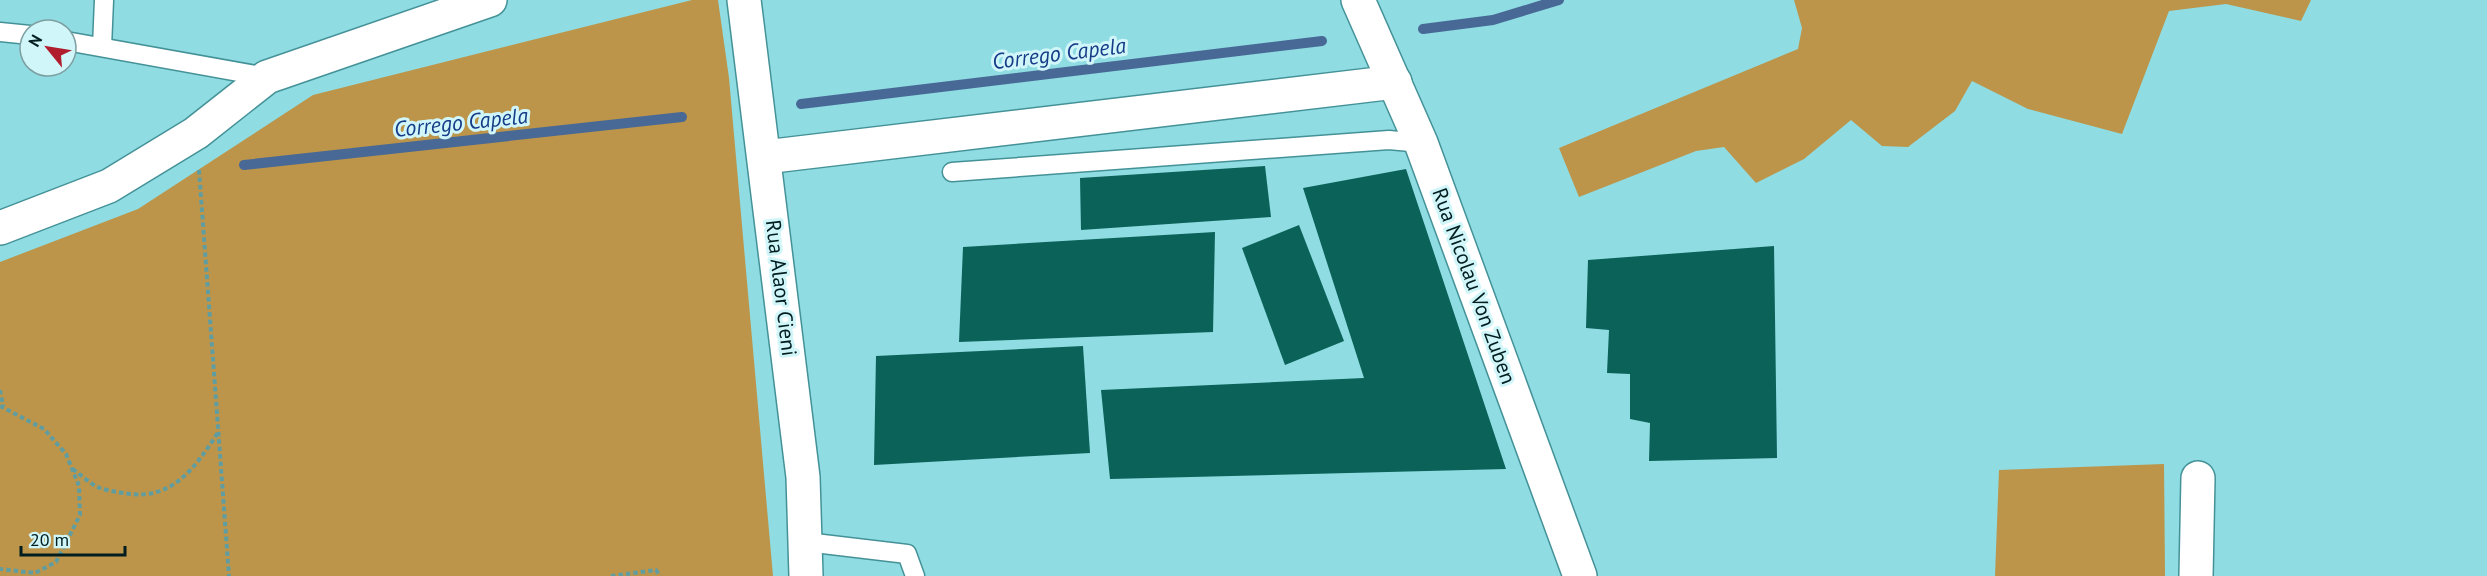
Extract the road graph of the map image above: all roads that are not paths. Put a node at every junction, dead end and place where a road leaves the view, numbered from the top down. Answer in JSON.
{"nodes":[{"id":1,"x":104,"y":0,"type":"edge"},
{"id":2,"x":490,"y":0,"type":"edge"},
{"id":3,"x":744,"y":0,"type":"edge"},
{"id":4,"x":1358,"y":0,"type":"edge"},
{"id":5,"x":0,"y":32,"type":"edge"},
{"id":6,"x":18,"y":34,"type":"edge"},
{"id":7,"x":78,"y":43,"type":"edge"},
{"id":8,"x":102,"y":47,"type":"junction"},
{"id":9,"x":267,"y":77,"type":"junction"},
{"id":10,"x":1395,"y":82,"type":"junction"},
{"id":11,"x":1421,"y":143,"type":"junction"},
{"id":12,"x":765,"y":157,"type":"junction"},
{"id":13,"x":952,"y":172,"type":"dead end"},
{"id":14,"x":0,"y":228,"type":"edge"},
{"id":15,"x":2198,"y":478,"type":"dead end"},
{"id":16,"x":806,"y":542,"type":"junction"},
{"id":17,"x":806,"y":576,"type":"edge"},
{"id":18,"x":915,"y":576,"type":"edge"},
{"id":19,"x":1580,"y":576,"type":"edge"},
{"id":20,"x":2196,"y":576,"type":"edge"}],
"edges":[{"from":1,"to":8,"type":"lane"},
{"from":2,"to":9,"type":"street"},
{"from":3,"to":12,"type":"street","name":"Rua Alaor Cieni"},
{"from":4,"to":10,"type":"street","name":"Rua Nicolau Von Zuben"},
{"from":5,"to":6,"type":"lane"},
{"from":7,"to":8,"type":"lane"},
{"from":8,"to":9,"type":"lane"},
{"from":9,"to":14,"type":"street"},
{"from":10,"to":11,"type":"street","name":"Rua Nicolau Von Zuben"},
{"from":10,"to":12,"type":"street"},
{"from":11,"to":13,"type":"lane"},
{"from":11,"to":19,"type":"street","name":"Rua Nicolau Von Zuben"},
{"from":12,"to":16,"type":"street","name":"Rua Alaor Cieni"},
{"from":15,"to":20,"type":"street"},
{"from":16,"to":17,"type":"street","name":"Rua Alaor Cieni"},
{"from":16,"to":18,"type":"lane"}]}
